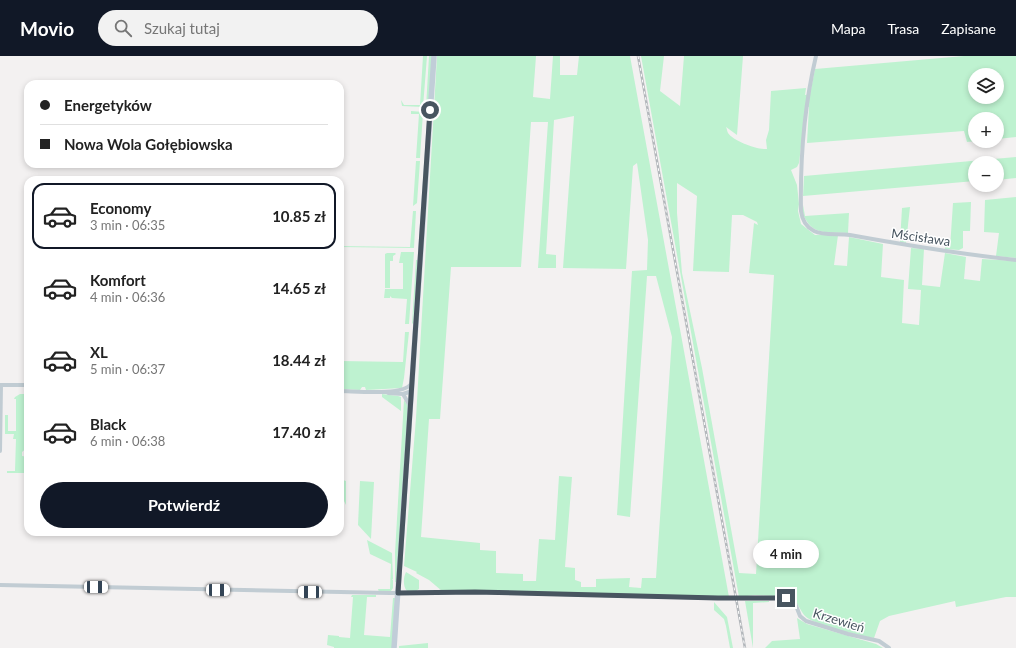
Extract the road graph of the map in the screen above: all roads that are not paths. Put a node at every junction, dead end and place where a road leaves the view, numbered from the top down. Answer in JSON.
{"nodes":[{"id":1,"x":434,"y":56,"type":"edge"},
{"id":2,"x":816,"y":56,"type":"edge"},
{"id":3,"x":1016,"y":260,"type":"edge"},
{"id":4,"x":412,"y":381,"type":"junction"},
{"id":5,"x":1,"y":385,"type":"edge"},
{"id":6,"x":24,"y":385,"type":"edge"},
{"id":7,"x":404,"y":389,"type":"junction"},
{"id":8,"x":344,"y":391,"type":"edge"},
{"id":9,"x":412,"y":391,"type":"junction"},
{"id":10,"x":380,"y":392,"type":"junction"},
{"id":11,"x":403,"y":394,"type":"junction"},
{"id":12,"x":411,"y":407,"type":"junction"},
{"id":13,"x":0,"y":451,"type":"edge"},
{"id":14,"x":0,"y":585,"type":"edge"},
{"id":15,"x":398,"y":593,"type":"junction"},
{"id":16,"x":394,"y":648,"type":"edge"},
{"id":17,"x":889,"y":648,"type":"edge"}],
"edges":[{"from":1,"to":4,"type":"main road"},
{"from":2,"to":3,"type":"street","name":"Mścisława"},
{"from":4,"to":7,"type":"street"},
{"from":4,"to":9,"type":"main road"},
{"from":5,"to":6,"type":"street"},
{"from":5,"to":13,"type":"street"},
{"from":7,"to":9,"type":"street"},
{"from":7,"to":10,"type":"street"},
{"from":8,"to":10,"type":"street"},
{"from":9,"to":11,"type":"street"},
{"from":9,"to":12,"type":"main road"},
{"from":10,"to":11,"type":"street"},
{"from":11,"to":12,"type":"street"},
{"from":12,"to":15,"type":"main road"},
{"from":14,"to":15,"type":"street"},
{"from":15,"to":16,"type":"main road"},
{"from":15,"to":17,"type":"street","name":"Krzewień"}]}
